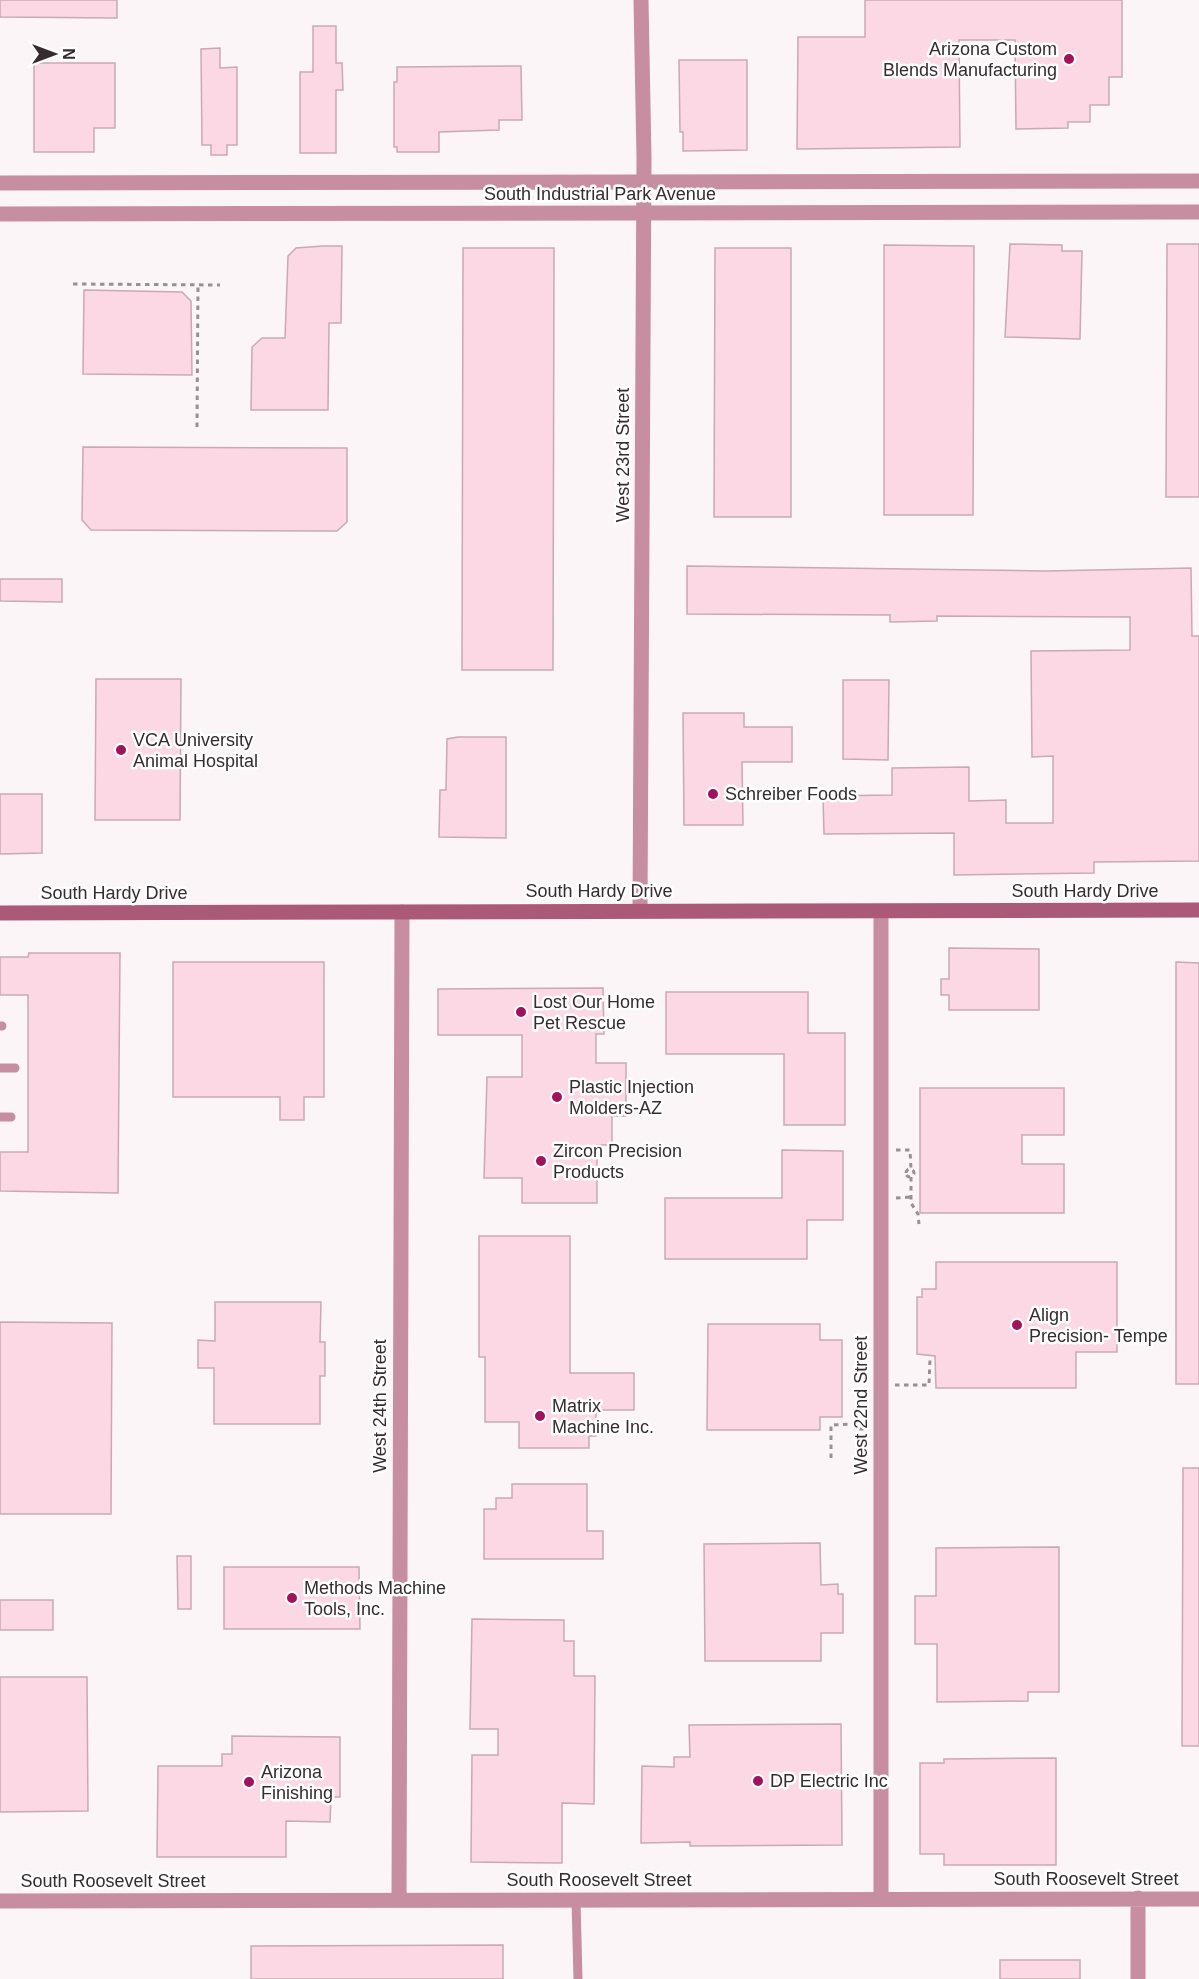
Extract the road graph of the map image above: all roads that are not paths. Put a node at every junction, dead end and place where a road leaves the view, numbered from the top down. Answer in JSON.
{"nodes":[{"id":1,"x":641,"y":0,"type":"edge"},
{"id":2,"x":1199,"y":181,"type":"edge"},
{"id":3,"x":0,"y":183,"type":"edge"},
{"id":4,"x":644,"y":183,"type":"junction"},
{"id":5,"x":1199,"y":213,"type":"edge"},
{"id":6,"x":0,"y":214,"type":"edge"},
{"id":7,"x":644,"y":214,"type":"junction"},
{"id":8,"x":640,"y":909,"type":"junction"},
{"id":9,"x":1199,"y":910,"type":"edge"},
{"id":10,"x":402,"y":912,"type":"junction"},
{"id":11,"x":881,"y":912,"type":"junction"},
{"id":12,"x":0,"y":913,"type":"edge"},
{"id":13,"x":0,"y":1068,"type":"edge"},
{"id":14,"x":15,"y":1068,"type":"dead end"},
{"id":15,"x":0,"y":1117,"type":"edge"},
{"id":16,"x":11,"y":1117,"type":"dead end"},
{"id":17,"x":881,"y":1899,"type":"junction"},
{"id":18,"x":1138,"y":1899,"type":"junction"},
{"id":19,"x":1199,"y":1899,"type":"edge"},
{"id":20,"x":399,"y":1900,"type":"junction"},
{"id":21,"x":576,"y":1900,"type":"junction"},
{"id":22,"x":0,"y":1901,"type":"edge"},
{"id":23,"x":578,"y":1979,"type":"edge"},
{"id":24,"x":1138,"y":1979,"type":"edge"}],
"edges":[{"from":1,"to":4,"type":"street","name":"West 23rd Street"},
{"from":2,"to":4,"type":"street","name":"South Industrial Park Avenue"},
{"from":3,"to":4,"type":"street","name":"South Industrial Park Avenue"},
{"from":4,"to":7,"type":"street","name":"West 23rd Street"},
{"from":5,"to":7,"type":"street","name":"South Industrial Park Avenue"},
{"from":6,"to":7,"type":"street","name":"South Industrial Park Avenue"},
{"from":7,"to":8,"type":"street","name":"West 23rd Street"},
{"from":8,"to":10,"type":"street","name":"South Hardy Drive"},
{"from":8,"to":11,"type":"street","name":"South Hardy Drive"},
{"from":9,"to":11,"type":"street","name":"South Hardy Drive"},
{"from":10,"to":12,"type":"street","name":"South Hardy Drive"},
{"from":10,"to":20,"type":"street","name":"West 24th Street"},
{"from":11,"to":17,"type":"street","name":"West 22nd Street"},
{"from":13,"to":14,"type":"lane"},
{"from":15,"to":16,"type":"lane"},
{"from":17,"to":18,"type":"street","name":"South Roosevelt Street"},
{"from":17,"to":21,"type":"street","name":"South Roosevelt Street"},
{"from":18,"to":19,"type":"street","name":"South Roosevelt Street"},
{"from":18,"to":24,"type":"street"},
{"from":20,"to":21,"type":"street","name":"South Roosevelt Street"},
{"from":20,"to":22,"type":"street","name":"South Roosevelt Street"},
{"from":21,"to":23,"type":"lane"}]}
